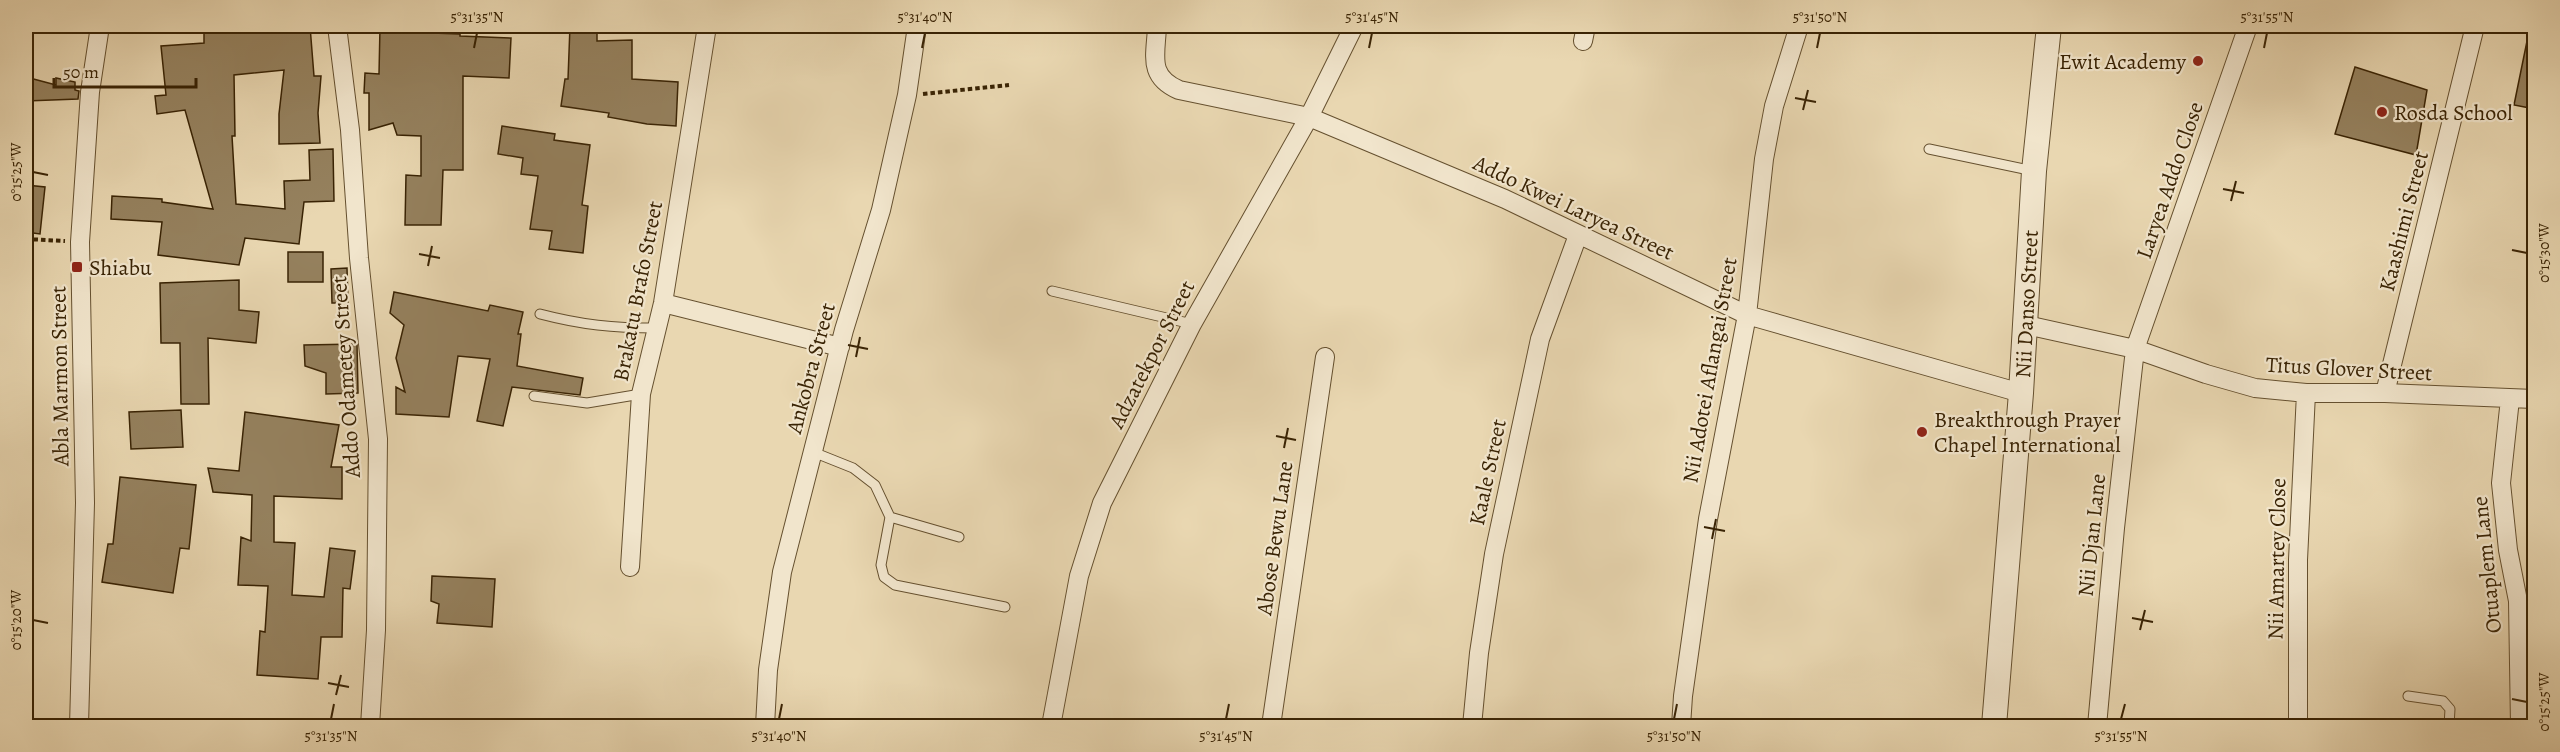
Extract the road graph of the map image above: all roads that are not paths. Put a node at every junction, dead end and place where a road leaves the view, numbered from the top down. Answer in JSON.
{"nodes":[{"id":1,"x":100,"y":26,"type":"edge"},
{"id":2,"x":337,"y":26,"type":"edge"},
{"id":3,"x":707,"y":26,"type":"edge"},
{"id":4,"x":917,"y":26,"type":"edge"},
{"id":5,"x":1156,"y":26,"type":"edge"},
{"id":6,"x":1354,"y":26,"type":"edge"},
{"id":7,"x":1799,"y":26,"type":"edge"},
{"id":8,"x":2049,"y":26,"type":"edge"},
{"id":9,"x":2248,"y":26,"type":"edge"},
{"id":10,"x":2475,"y":26,"type":"edge"},
{"id":11,"x":1309,"y":117,"type":"junction"},
{"id":12,"x":1929,"y":149,"type":"dead end"},
{"id":13,"x":2034,"y":171,"type":"junction"},
{"id":14,"x":1578,"y":235,"type":"junction"},
{"id":15,"x":1052,"y":291,"type":"dead end"},
{"id":16,"x":663,"y":303,"type":"junction"},
{"id":17,"x":540,"y":314,"type":"dead end"},
{"id":18,"x":1747,"y":315,"type":"junction"},
{"id":19,"x":1192,"y":324,"type":"junction"},
{"id":20,"x":2026,"y":325,"type":"junction"},
{"id":21,"x":657,"y":328,"type":"junction"},
{"id":22,"x":840,"y":347,"type":"junction"},
{"id":23,"x":2135,"y":349,"type":"junction"},
{"id":24,"x":1325,"y":357,"type":"dead end"},
{"id":25,"x":2021,"y":393,"type":"junction"},
{"id":26,"x":2306,"y":393,"type":"junction"},
{"id":27,"x":2385,"y":393,"type":"junction"},
{"id":28,"x":641,"y":394,"type":"junction"},
{"id":29,"x":534,"y":396,"type":"dead end"},
{"id":30,"x":2511,"y":399,"type":"junction"},
{"id":31,"x":2535,"y":399,"type":"edge"},
{"id":32,"x":813,"y":452,"type":"junction"},
{"id":33,"x":890,"y":518,"type":"junction"},
{"id":34,"x":959,"y":537,"type":"dead end"},
{"id":35,"x":630,"y":567,"type":"dead end"},
{"id":36,"x":2526,"y":601,"type":"edge"},
{"id":37,"x":1005,"y":607,"type":"dead end"},
{"id":38,"x":2408,"y":696,"type":"dead end"},
{"id":39,"x":769,"y":725,"type":"edge"},
{"id":40,"x":79,"y":726,"type":"edge"},
{"id":41,"x":370,"y":726,"type":"edge"},
{"id":42,"x":1051,"y":726,"type":"edge"},
{"id":43,"x":1271,"y":726,"type":"edge"},
{"id":44,"x":1472,"y":726,"type":"edge"},
{"id":45,"x":1681,"y":726,"type":"edge"},
{"id":46,"x":1994,"y":726,"type":"edge"},
{"id":47,"x":2097,"y":726,"type":"edge"},
{"id":48,"x":2298,"y":726,"type":"edge"},
{"id":49,"x":2449,"y":726,"type":"edge"},
{"id":50,"x":2520,"y":726,"type":"edge"}],
"edges":[{"from":1,"to":40,"type":"street","name":"Abla Marmon Street"},
{"from":2,"to":41,"type":"street","name":"Addo Odametey Street"},
{"from":3,"to":16,"type":"street","name":"Brakatu Brafo Street"},
{"from":4,"to":22,"type":"street","name":"Ankobra Street"},
{"from":5,"to":11,"type":"street","name":"Addo Kwei Laryea Street"},
{"from":6,"to":11,"type":"street","name":"Adzatekpor Street"},
{"from":7,"to":18,"type":"street","name":"Nii Adotei Aflangai Street"},
{"from":8,"to":13,"type":"street","name":"Nii Danso Street"},
{"from":9,"to":23,"type":"street","name":"Laryea Addo Close"},
{"from":10,"to":27,"type":"street","name":"Kaashimi Street"},
{"from":11,"to":14,"type":"street","name":"Addo Kwei Laryea Street"},
{"from":11,"to":19,"type":"street","name":"Adzatekpor Street"},
{"from":12,"to":13,"type":"lane"},
{"from":13,"to":20,"type":"street","name":"Nii Danso Street"},
{"from":14,"to":18,"type":"street","name":"Addo Kwei Laryea Street"},
{"from":14,"to":44,"type":"street","name":"Kaale Street"},
{"from":15,"to":19,"type":"lane"},
{"from":16,"to":21,"type":"street","name":"Brakatu Brafo Street"},
{"from":16,"to":22,"type":"street"},
{"from":17,"to":21,"type":"lane"},
{"from":18,"to":25,"type":"street","name":"Addo Kwei Laryea Street"},
{"from":18,"to":45,"type":"street","name":"Nii Adotei Aflangai Street"},
{"from":19,"to":42,"type":"street","name":"Adzatekpor Street"},
{"from":20,"to":23,"type":"street","name":"Titus Glover Street"},
{"from":20,"to":25,"type":"street","name":"Nii Danso Street"},
{"from":21,"to":28,"type":"street","name":"Brakatu Brafo Street"},
{"from":22,"to":32,"type":"street","name":"Ankobra Street"},
{"from":23,"to":26,"type":"street","name":"Titus Glover Street"},
{"from":23,"to":47,"type":"street","name":"Nii Djan Lane"},
{"from":24,"to":43,"type":"street","name":"Abose Bewu Lane"},
{"from":25,"to":46,"type":"street","name":"Nii Danso Street"},
{"from":26,"to":27,"type":"street","name":"Titus Glover Street"},
{"from":26,"to":48,"type":"street","name":"Nii Amartey Close"},
{"from":27,"to":30,"type":"street","name":"Titus Glover Street"},
{"from":28,"to":29,"type":"lane"},
{"from":28,"to":35,"type":"street","name":"Brakatu Brafo Street"},
{"from":30,"to":31,"type":"street","name":"Titus Glover Street"},
{"from":30,"to":36,"type":"street","name":"Otuaplem Lane"},
{"from":32,"to":33,"type":"lane"},
{"from":32,"to":39,"type":"street","name":"Ankobra Street"},
{"from":33,"to":34,"type":"lane"},
{"from":33,"to":37,"type":"lane"},
{"from":36,"to":50,"type":"street","name":"Otuaplem Lane"},
{"from":38,"to":49,"type":"lane"}]}
